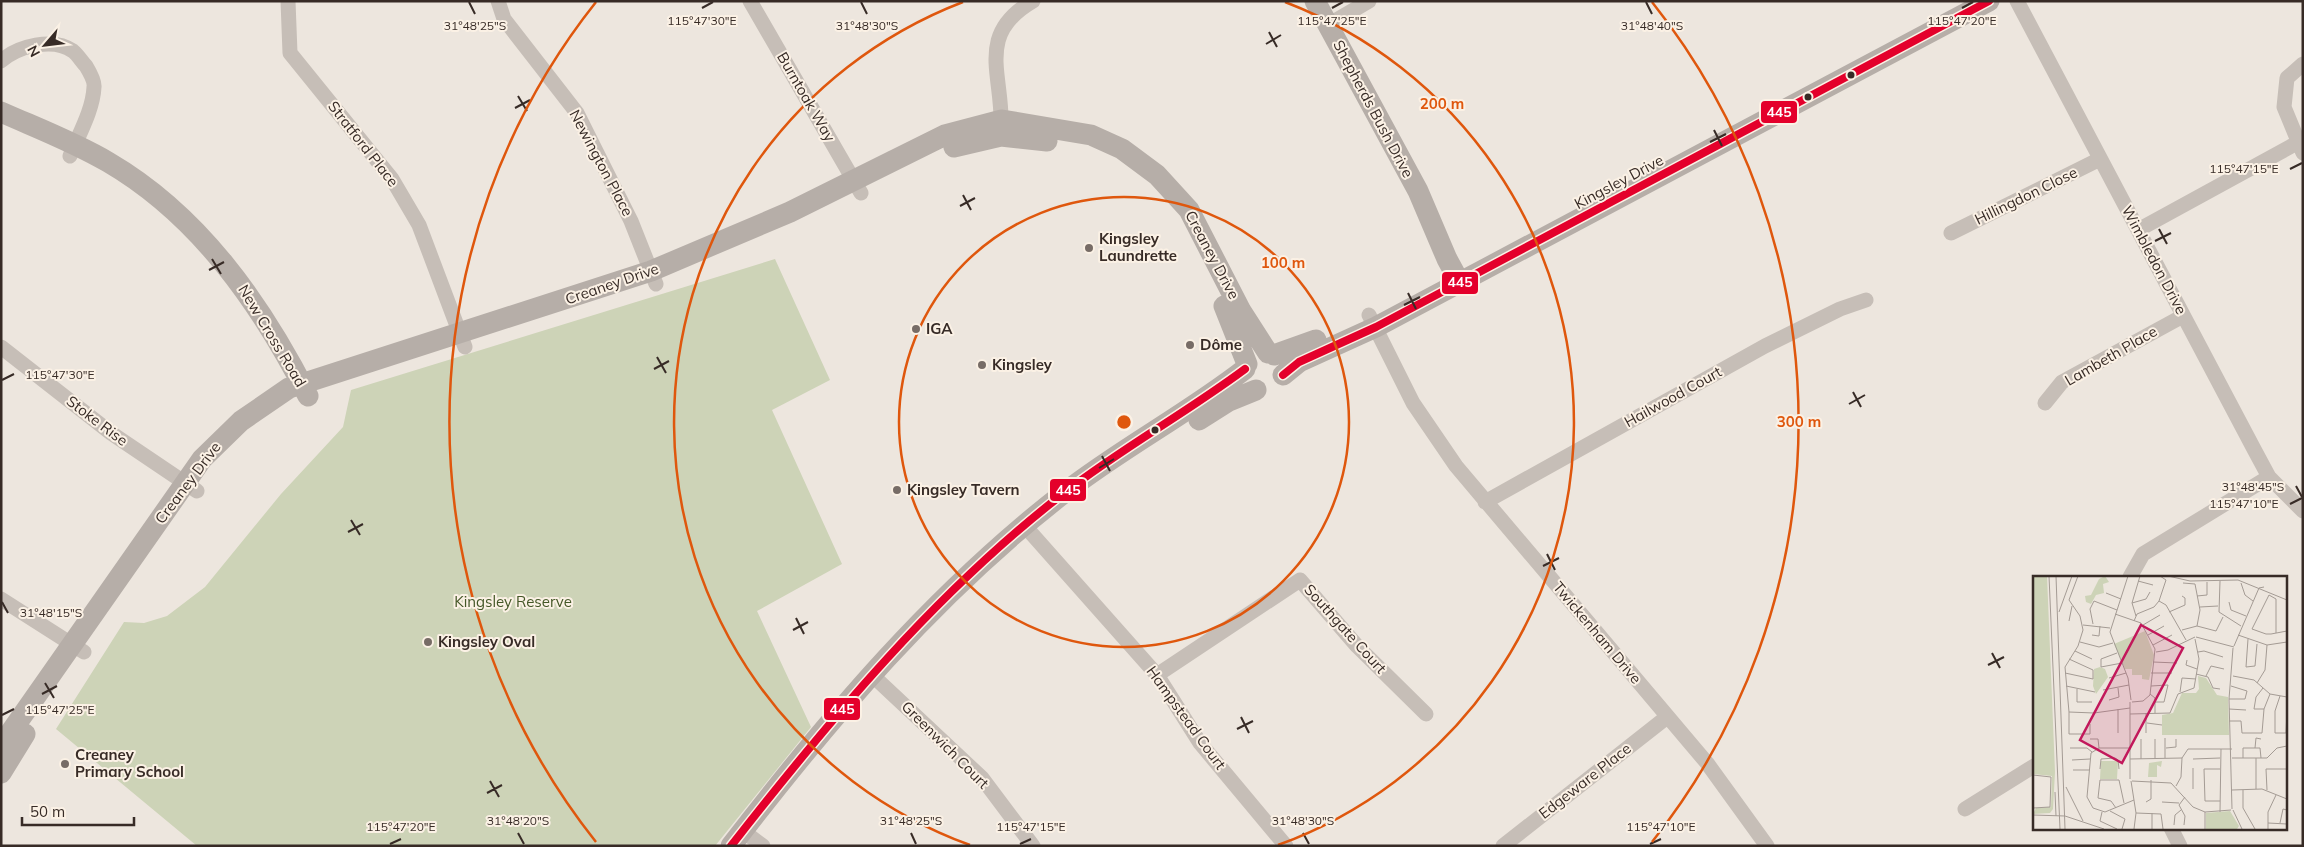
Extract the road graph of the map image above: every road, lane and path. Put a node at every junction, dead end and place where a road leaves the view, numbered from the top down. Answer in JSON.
{"nodes":[{"id":1,"x":288,"y":1,"type":"edge"},
{"id":2,"x":498,"y":1,"type":"edge"},
{"id":3,"x":750,"y":1,"type":"edge"},
{"id":4,"x":1032,"y":1,"type":"edge"},
{"id":5,"x":1315,"y":1,"type":"edge"},
{"id":6,"x":1369,"y":1,"type":"edge"},
{"id":7,"x":1961,"y":1,"type":"edge"},
{"id":8,"x":1989,"y":1,"type":"edge"},
{"id":9,"x":2017,"y":1,"type":"edge"},
{"id":10,"x":1328,"y":25,"type":"junction"},
{"id":11,"x":1,"y":61,"type":"edge"},
{"id":12,"x":2303,"y":64,"type":"edge"},
{"id":13,"x":1,"y":112,"type":"edge"},
{"id":14,"x":1,"y":126,"type":"edge"},
{"id":15,"x":1001,"y":128,"type":"junction"},
{"id":16,"x":2300,"y":148,"type":"edge"},
{"id":17,"x":73,"y":150,"type":"junction"},
{"id":18,"x":2100,"y":159,"type":"junction"},
{"id":19,"x":858,"y":187,"type":"junction"},
{"id":20,"x":2138,"y":230,"type":"junction"},
{"id":21,"x":1951,"y":233,"type":"dead end"},
{"id":22,"x":1462,"y":274,"type":"junction"},
{"id":23,"x":653,"y":278,"type":"junction"},
{"id":24,"x":1866,"y":300,"type":"dead end"},
{"id":25,"x":2183,"y":316,"type":"junction"},
{"id":26,"x":1373,"y":321,"type":"junction"},
{"id":27,"x":463,"y":340,"type":"junction"},
{"id":28,"x":1,"y":347,"type":"edge"},
{"id":29,"x":1271,"y":354,"type":"junction"},
{"id":30,"x":1246,"y":366,"type":"junction"},
{"id":31,"x":1283,"y":375,"type":"junction"},
{"id":32,"x":1256,"y":390,"type":"junction"},
{"id":33,"x":298,"y":392,"type":"junction"},
{"id":34,"x":2045,"y":404,"type":"dead end"},
{"id":35,"x":2269,"y":477,"type":"junction"},
{"id":36,"x":191,"y":487,"type":"junction"},
{"id":37,"x":1485,"y":502,"type":"junction"},
{"id":38,"x":2303,"y":511,"type":"edge"},
{"id":39,"x":1028,"y":531,"type":"junction"},
{"id":40,"x":2131,"y":576,"type":"edge"},
{"id":41,"x":1,"y":599,"type":"edge"},
{"id":42,"x":78,"y":648,"type":"junction"},
{"id":43,"x":1157,"y":675,"type":"junction"},
{"id":44,"x":876,"y":678,"type":"junction"},
{"id":45,"x":1426,"y":714,"type":"dead end"},
{"id":46,"x":1667,"y":717,"type":"junction"},
{"id":47,"x":1,"y":746,"type":"edge"},
{"id":48,"x":2033,"y":767,"type":"edge"},
{"id":49,"x":1,"y":773,"type":"edge"},
{"id":50,"x":1965,"y":809,"type":"dead end"},
{"id":51,"x":2171,"y":830,"type":"edge"},
{"id":52,"x":748,"y":841,"type":"edge"},
{"id":53,"x":1033,"y":846,"type":"edge"},
{"id":54,"x":1286,"y":846,"type":"edge"},
{"id":55,"x":1503,"y":846,"type":"edge"},
{"id":56,"x":1767,"y":846,"type":"edge"},
{"id":57,"x":2180,"y":846,"type":"edge"}],
"edges":[{"from":1,"to":27,"type":"street","name":"Stratford Place"},
{"from":2,"to":23,"type":"street","name":"Newington Place"},
{"from":3,"to":19,"type":"street","name":"Burntoak Way"},
{"from":4,"to":15,"type":"street"},
{"from":5,"to":10,"type":"street","name":"Shepherds Bush Drive"},
{"from":6,"to":10,"type":"street"},
{"from":7,"to":22,"type":"street","name":"Kingsley Drive"},
{"from":8,"to":22,"type":"street","name":"Kingsley Drive"},
{"from":9,"to":18,"type":"street","name":"Wimbledon Drive"},
{"from":10,"to":22,"type":"street","name":"Shepherds Bush Drive"},
{"from":11,"to":17,"type":"street"},
{"from":12,"to":16,"type":"street"},
{"from":13,"to":17,"type":"street","name":"New Cross Road"},
{"from":14,"to":17,"type":"street","name":"New Cross Road"},
{"from":15,"to":19,"type":"street","name":"Creaney Drive"},
{"from":15,"to":29,"type":"street","name":"Creaney Drive"},
{"from":15,"to":30,"type":"street","name":"Creaney Drive"},
{"from":16,"to":20,"type":"street"},
{"from":17,"to":33,"type":"street","name":"New Cross Road"},
{"from":18,"to":20,"type":"street","name":"Wimbledon Drive"},
{"from":18,"to":21,"type":"street","name":"Hillingdon Close"},
{"from":19,"to":23,"type":"street","name":"Creaney Drive"},
{"from":20,"to":25,"type":"street","name":"Wimbledon Drive"},
{"from":22,"to":26,"type":"street","name":"Kingsley Drive"},
{"from":23,"to":27,"type":"street","name":"Creaney Drive"},
{"from":24,"to":37,"type":"street","name":"Hailwood Court"},
{"from":25,"to":34,"type":"street","name":"Lambeth Place"},
{"from":25,"to":35,"type":"street","name":"Wimbledon Drive"},
{"from":26,"to":29,"type":"street","name":"Kingsley Drive"},
{"from":26,"to":31,"type":"street","name":"Kingsley Drive"},
{"from":26,"to":37,"type":"street","name":"Twickenham Drive"},
{"from":27,"to":33,"type":"street","name":"Creaney Drive"},
{"from":28,"to":36,"type":"street","name":"Stoke Rise"},
{"from":29,"to":30,"type":"street"},
{"from":29,"to":31,"type":"street"},
{"from":30,"to":32,"type":"street"},
{"from":30,"to":39,"type":"street"},
{"from":31,"to":32,"type":"street"},
{"from":32,"to":39,"type":"street"},
{"from":33,"to":36,"type":"street","name":"Creaney Drive"},
{"from":35,"to":38,"type":"street","name":"Wimbledon Drive"},
{"from":35,"to":40,"type":"street"},
{"from":36,"to":42,"type":"street","name":"Creaney Drive"},
{"from":37,"to":46,"type":"street","name":"Twickenham Drive"},
{"from":39,"to":43,"type":"street","name":"Hampstead Court"},
{"from":39,"to":44,"type":"street"},
{"from":41,"to":42,"type":"street"},
{"from":42,"to":47,"type":"street","name":"Creaney Drive"},
{"from":42,"to":49,"type":"street","name":"Creaney Drive"},
{"from":43,"to":45,"type":"street","name":"Southgate Court"},
{"from":43,"to":54,"type":"street","name":"Hampstead Court"},
{"from":44,"to":52,"type":"street"},
{"from":44,"to":53,"type":"street","name":"Greenwich Court"},
{"from":46,"to":55,"type":"street","name":"Edgeware Place"},
{"from":46,"to":56,"type":"street","name":"Twickenham Drive"},
{"from":48,"to":50,"type":"street"},
{"from":51,"to":57,"type":"street"}]}
